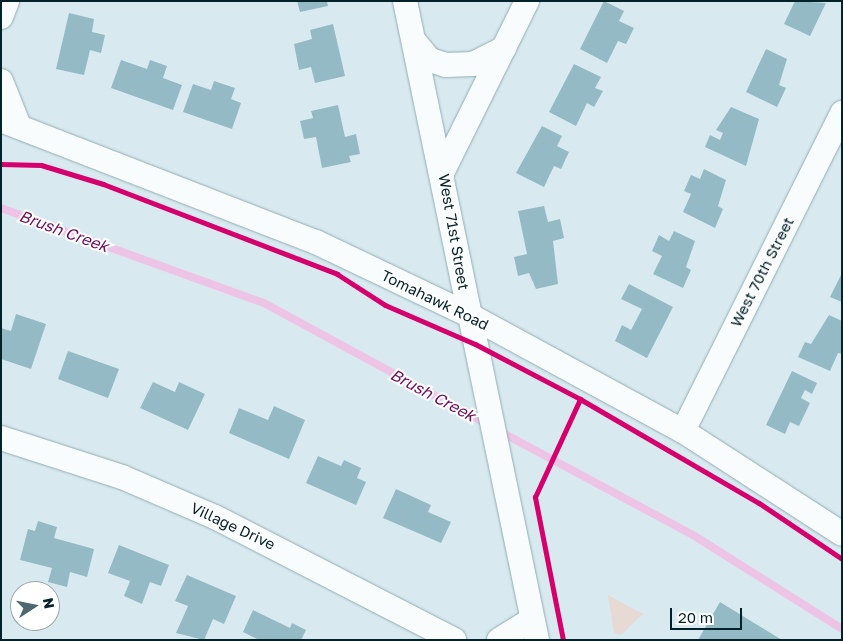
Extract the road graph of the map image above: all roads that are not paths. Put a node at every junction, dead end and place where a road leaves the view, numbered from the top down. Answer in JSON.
{"nodes":[{"id":1,"x":7,"y":1,"type":"edge"},
{"id":2,"x":406,"y":1,"type":"edge"},
{"id":3,"x":527,"y":1,"type":"edge"},
{"id":4,"x":1,"y":17,"type":"edge"},
{"id":5,"x":414,"y":41,"type":"junction"},
{"id":6,"x":504,"y":48,"type":"junction"},
{"id":7,"x":1,"y":81,"type":"edge"},
{"id":8,"x":842,"y":113,"type":"edge"},
{"id":9,"x":10,"y":123,"type":"edge"},
{"id":10,"x":443,"y":171,"type":"junction"},
{"id":11,"x":469,"y":315,"type":"junction"},
{"id":12,"x":683,"y":431,"type":"junction"},
{"id":13,"x":3,"y":441,"type":"edge"},
{"id":14,"x":842,"y":534,"type":"edge"},
{"id":15,"x":534,"y":629,"type":"edge"},
{"id":16,"x":454,"y":640,"type":"edge"},
{"id":17,"x":500,"y":640,"type":"edge"}],
"edges":[{"from":1,"to":4,"type":"street"},
{"from":2,"to":5,"type":"street","name":"West 71st Street"},
{"from":3,"to":6,"type":"street"},
{"from":5,"to":6,"type":"street"},
{"from":5,"to":10,"type":"street","name":"West 71st Street"},
{"from":6,"to":10,"type":"street"},
{"from":7,"to":9,"type":"street"},
{"from":8,"to":12,"type":"street","name":"West 70th Street"},
{"from":9,"to":11,"type":"street","name":"Tomahawk Road"},
{"from":10,"to":11,"type":"street","name":"West 71st Street"},
{"from":11,"to":12,"type":"street","name":"Tomahawk Road"},
{"from":11,"to":15,"type":"street","name":"West 71st Street"},
{"from":12,"to":14,"type":"street","name":"Tomahawk Road"},
{"from":13,"to":16,"type":"street","name":"Village Drive"},
{"from":15,"to":17,"type":"street"}]}
